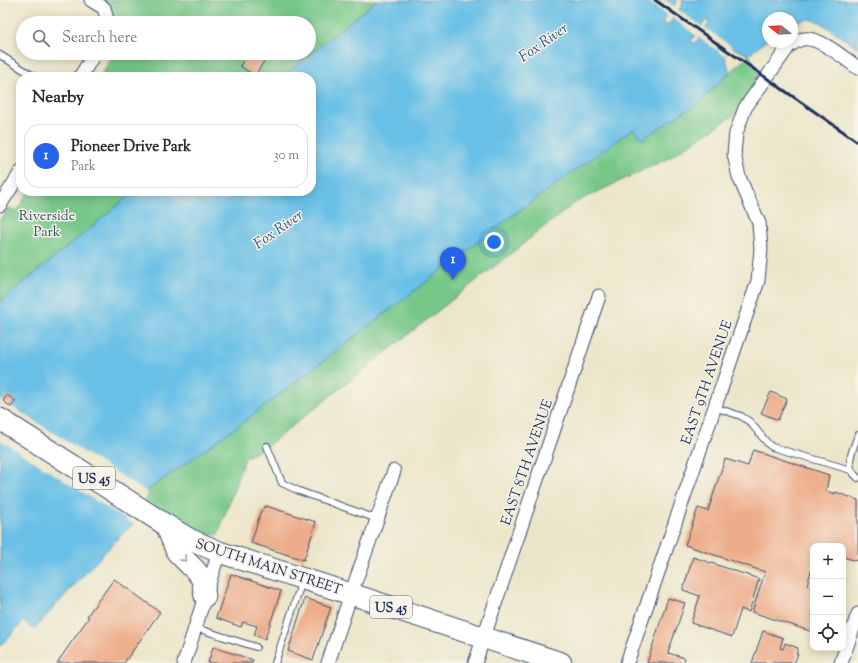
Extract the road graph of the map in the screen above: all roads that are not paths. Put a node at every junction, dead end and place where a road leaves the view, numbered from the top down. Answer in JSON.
{"nodes":[{"id":1,"x":91,"y":0,"type":"edge"},
{"id":2,"x":106,"y":16,"type":"edge"},
{"id":3,"x":0,"y":55,"type":"edge"},
{"id":4,"x":91,"y":60,"type":"edge"},
{"id":5,"x":858,"y":68,"type":"edge"},
{"id":6,"x":27,"y":72,"type":"edge"},
{"id":7,"x":83,"y":72,"type":"edge"},
{"id":8,"x":16,"y":180,"type":"edge"},
{"id":9,"x":0,"y":205,"type":"edge"},
{"id":10,"x":599,"y":296,"type":"dead end"},
{"id":11,"x":714,"y":407,"type":"junction"},
{"id":12,"x":0,"y":420,"type":"edge"},
{"id":13,"x":858,"y":435,"type":"edge"},
{"id":14,"x":267,"y":446,"type":"dead end"},
{"id":15,"x":851,"y":470,"type":"junction"},
{"id":16,"x":394,"y":471,"type":"dead end"},
{"id":17,"x":858,"y":478,"type":"edge"},
{"id":18,"x":377,"y":519,"type":"junction"},
{"id":19,"x":166,"y":525,"type":"junction"},
{"id":20,"x":219,"y":552,"type":"junction"},
{"id":21,"x":303,"y":578,"type":"junction"},
{"id":22,"x":351,"y":594,"type":"junction"},
{"id":23,"x":205,"y":596,"type":"junction"},
{"id":24,"x":858,"y":614,"type":"edge"},
{"id":25,"x":196,"y":628,"type":"junction"},
{"id":26,"x":484,"y":637,"type":"junction"},
{"id":27,"x":256,"y":647,"type":"dead end"},
{"id":28,"x":184,"y":663,"type":"edge"},
{"id":29,"x":275,"y":663,"type":"edge"},
{"id":30,"x":328,"y":663,"type":"edge"},
{"id":31,"x":475,"y":663,"type":"edge"},
{"id":32,"x":562,"y":663,"type":"edge"},
{"id":33,"x":627,"y":663,"type":"edge"},
{"id":34,"x":841,"y":663,"type":"edge"}],
"edges":[{"from":1,"to":2,"type":"street"},
{"from":3,"to":6,"type":"lane"},
{"from":4,"to":7,"type":"street"},
{"from":5,"to":11,"type":"street","name":"EAST 9TH AVENUE"},
{"from":8,"to":9,"type":"street"},
{"from":10,"to":26,"type":"street","name":"EAST 8TH AVENUE"},
{"from":11,"to":15,"type":"lane"},
{"from":11,"to":33,"type":"street","name":"EAST 9TH AVENUE"},
{"from":12,"to":19,"type":"main road","name":"SOUTH MAIN STREET","number":"US 45"},
{"from":13,"to":15,"type":"lane"},
{"from":14,"to":18,"type":"lane"},
{"from":15,"to":17,"type":"lane"},
{"from":16,"to":18,"type":"street"},
{"from":18,"to":22,"type":"street"},
{"from":19,"to":20,"type":"main road","name":"SOUTH MAIN STREET","number":"US 45"},
{"from":19,"to":23,"type":"main road","one_way":true},
{"from":20,"to":21,"type":"main road","name":"SOUTH MAIN STREET","number":"US 45"},
{"from":20,"to":23,"type":"street"},
{"from":21,"to":22,"type":"main road","name":"SOUTH MAIN STREET","number":"US 45"},
{"from":21,"to":29,"type":"lane"},
{"from":22,"to":26,"type":"main road","name":"SOUTH MAIN STREET","number":"US 45"},
{"from":22,"to":30,"type":"street"},
{"from":23,"to":25,"type":"street"},
{"from":24,"to":34,"type":"street"},
{"from":25,"to":27,"type":"lane"},
{"from":25,"to":28,"type":"street"},
{"from":26,"to":31,"type":"street","name":"EAST 8TH AVENUE"},
{"from":26,"to":32,"type":"main road","name":"SOUTH MAIN STREET","number":"US 45"}]}
